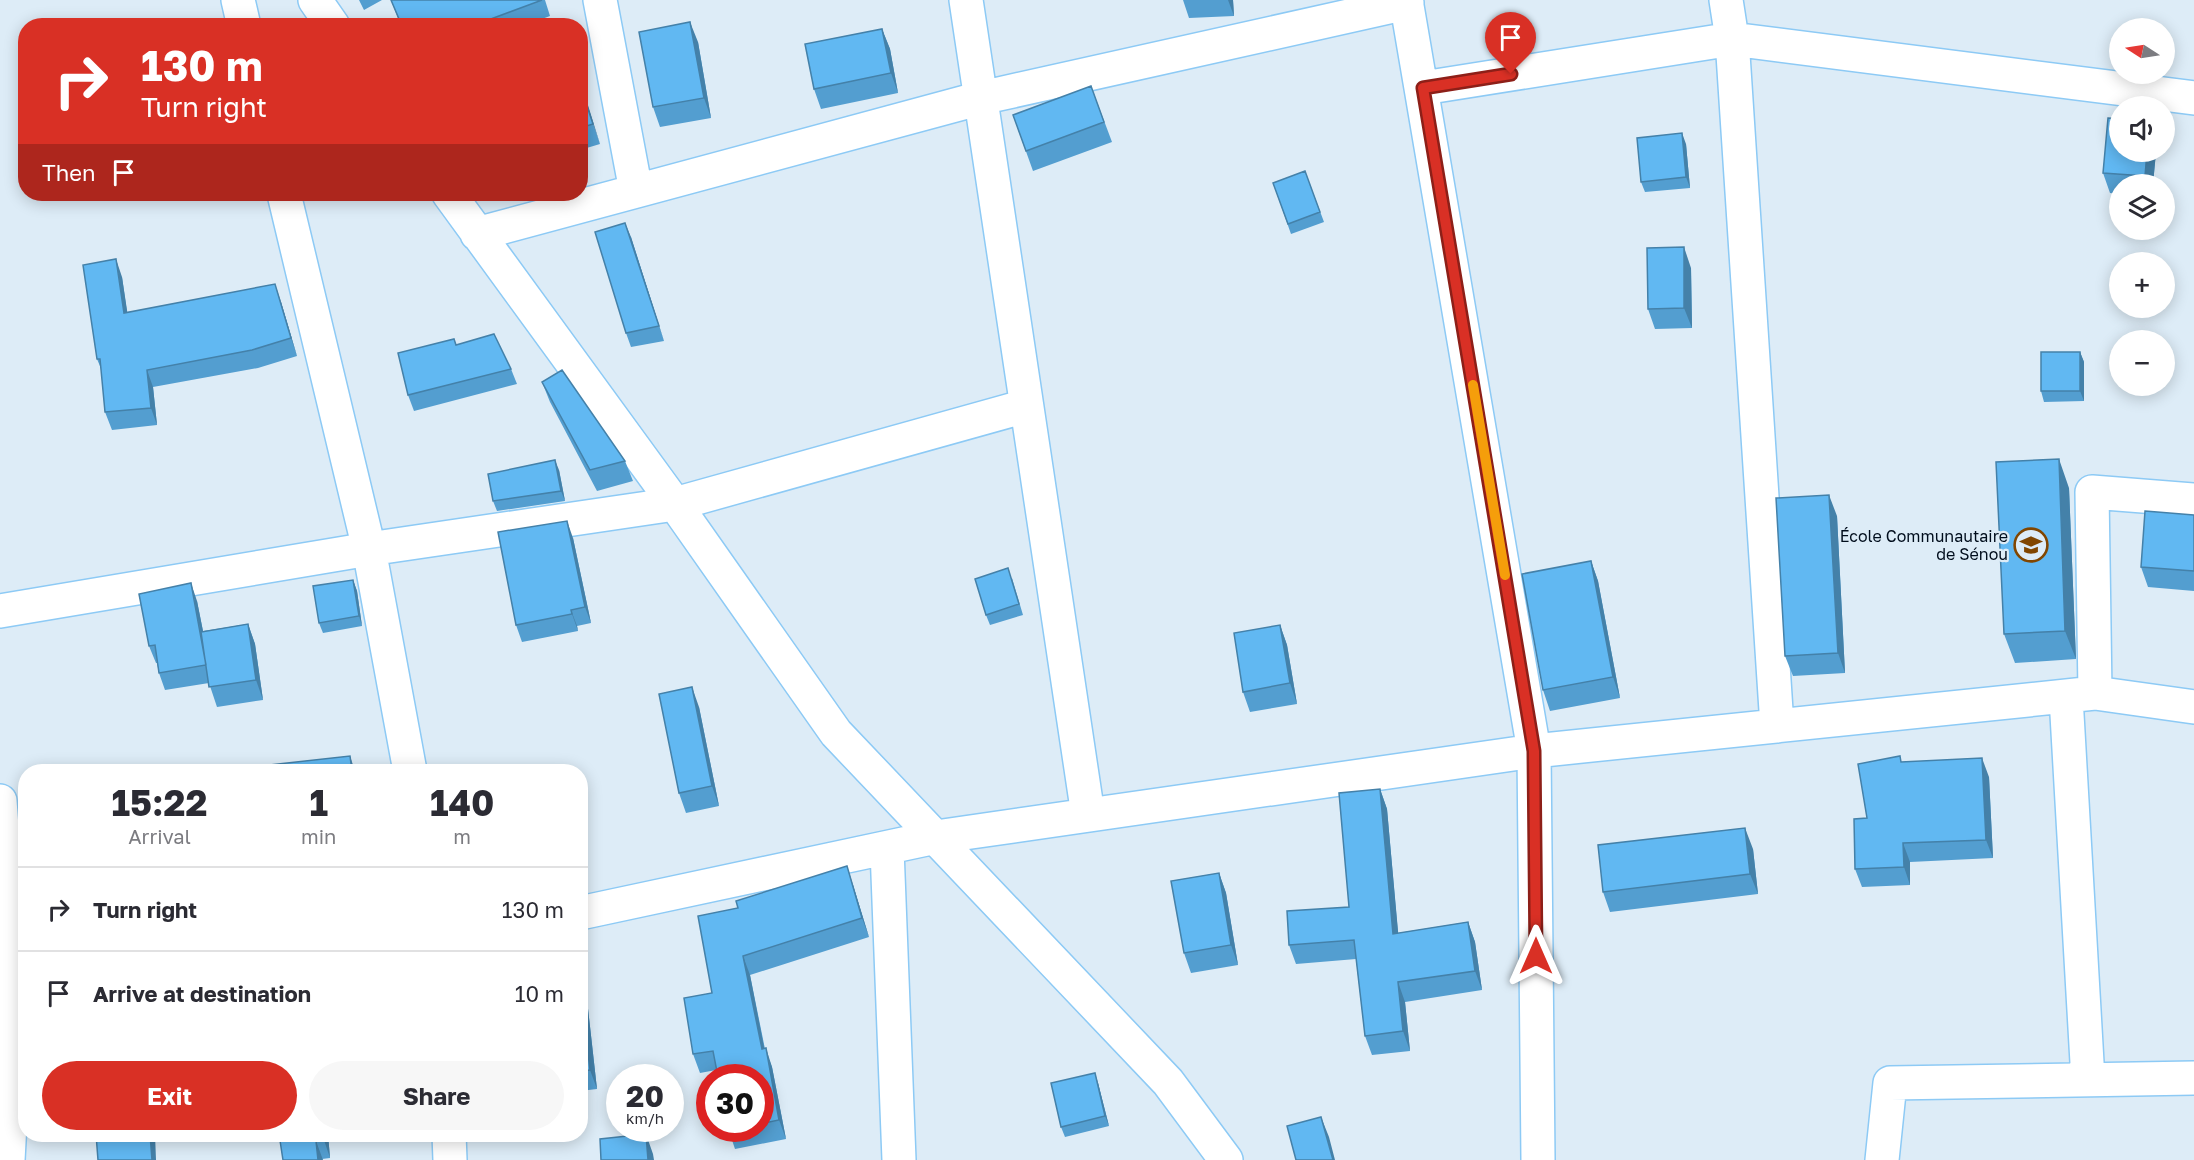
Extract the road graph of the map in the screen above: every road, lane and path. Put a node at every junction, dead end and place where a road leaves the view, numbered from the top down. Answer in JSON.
{"nodes":[{"id":1,"x":238,"y":0,"type":"edge"},
{"id":2,"x":315,"y":0,"type":"edge"},
{"id":3,"x":600,"y":0,"type":"edge"},
{"id":4,"x":966,"y":0,"type":"edge"},
{"id":5,"x":1726,"y":0,"type":"edge"},
{"id":6,"x":1407,"y":2,"type":"edge"},
{"id":7,"x":242,"y":18,"type":"edge"},
{"id":8,"x":327,"y":18,"type":"edge"},
{"id":9,"x":1732,"y":39,"type":"junction"},
{"id":10,"x":1423,"y":88,"type":"junction"},
{"id":11,"x":981,"y":98,"type":"junction"},
{"id":12,"x":2194,"y":98,"type":"edge"},
{"id":13,"x":636,"y":191,"type":"junction"},
{"id":14,"x":286,"y":201,"type":"edge"},
{"id":15,"x":454,"y":201,"type":"edge"},
{"id":16,"x":477,"y":234,"type":"junction"},
{"id":17,"x":1026,"y":406,"type":"junction"},
{"id":18,"x":2194,"y":500,"type":"edge"},
{"id":19,"x":675,"y":504,"type":"junction"},
{"id":20,"x":369,"y":549,"type":"junction"},
{"id":21,"x":0,"y":611,"type":"edge"},
{"id":22,"x":2080,"y":695,"type":"junction"},
{"id":23,"x":2194,"y":707,"type":"edge"},
{"id":24,"x":1777,"y":726,"type":"junction"},
{"id":25,"x":1534,"y":751,"type":"junction"},
{"id":26,"x":409,"y":764,"type":"edge"},
{"id":27,"x":0,"y":801,"type":"edge"},
{"id":28,"x":1089,"y":815,"type":"junction"},
{"id":29,"x":936,"y":837,"type":"junction"},
{"id":30,"x":887,"y":849,"type":"junction"},
{"id":31,"x":588,"y":911,"type":"edge"},
{"id":32,"x":18,"y":981,"type":"edge"},
{"id":33,"x":18,"y":1045,"type":"edge"},
{"id":34,"x":2194,"y":1078,"type":"edge"},
{"id":35,"x":2088,"y":1080,"type":"junction"},
{"id":36,"x":449,"y":1142,"type":"edge"},
{"id":37,"x":8,"y":1160,"type":"edge"},
{"id":38,"x":450,"y":1160,"type":"edge"},
{"id":39,"x":900,"y":1160,"type":"edge"},
{"id":40,"x":1226,"y":1160,"type":"edge"},
{"id":41,"x":1538,"y":1160,"type":"edge"},
{"id":42,"x":1882,"y":1160,"type":"edge"}],
"edges":[{"from":1,"to":7,"type":"street"},
{"from":2,"to":8,"type":"street"},
{"from":3,"to":13,"type":"street"},
{"from":4,"to":11,"type":"street"},
{"from":5,"to":9,"type":"street"},
{"from":6,"to":10,"type":"street"},
{"from":6,"to":11,"type":"street"},
{"from":9,"to":10,"type":"street"},
{"from":9,"to":12,"type":"street"},
{"from":9,"to":24,"type":"street"},
{"from":10,"to":25,"type":"street"},
{"from":11,"to":13,"type":"street"},
{"from":11,"to":17,"type":"street"},
{"from":13,"to":16,"type":"street"},
{"from":14,"to":20,"type":"street"},
{"from":15,"to":16,"type":"street"},
{"from":16,"to":19,"type":"street"},
{"from":17,"to":19,"type":"street"},
{"from":17,"to":28,"type":"street"},
{"from":18,"to":22,"type":"street"},
{"from":19,"to":20,"type":"street"},
{"from":19,"to":29,"type":"street"},
{"from":20,"to":21,"type":"street"},
{"from":20,"to":26,"type":"street"},
{"from":22,"to":23,"type":"street"},
{"from":22,"to":24,"type":"street"},
{"from":22,"to":35,"type":"street"},
{"from":24,"to":25,"type":"street"},
{"from":25,"to":28,"type":"street"},
{"from":25,"to":41,"type":"street"},
{"from":27,"to":32,"type":"street"},
{"from":28,"to":29,"type":"street"},
{"from":29,"to":30,"type":"street"},
{"from":29,"to":40,"type":"street"},
{"from":30,"to":31,"type":"street"},
{"from":30,"to":39,"type":"street"},
{"from":33,"to":37,"type":"street"},
{"from":34,"to":35,"type":"street"},
{"from":35,"to":42,"type":"street"},
{"from":36,"to":38,"type":"street"}]}
